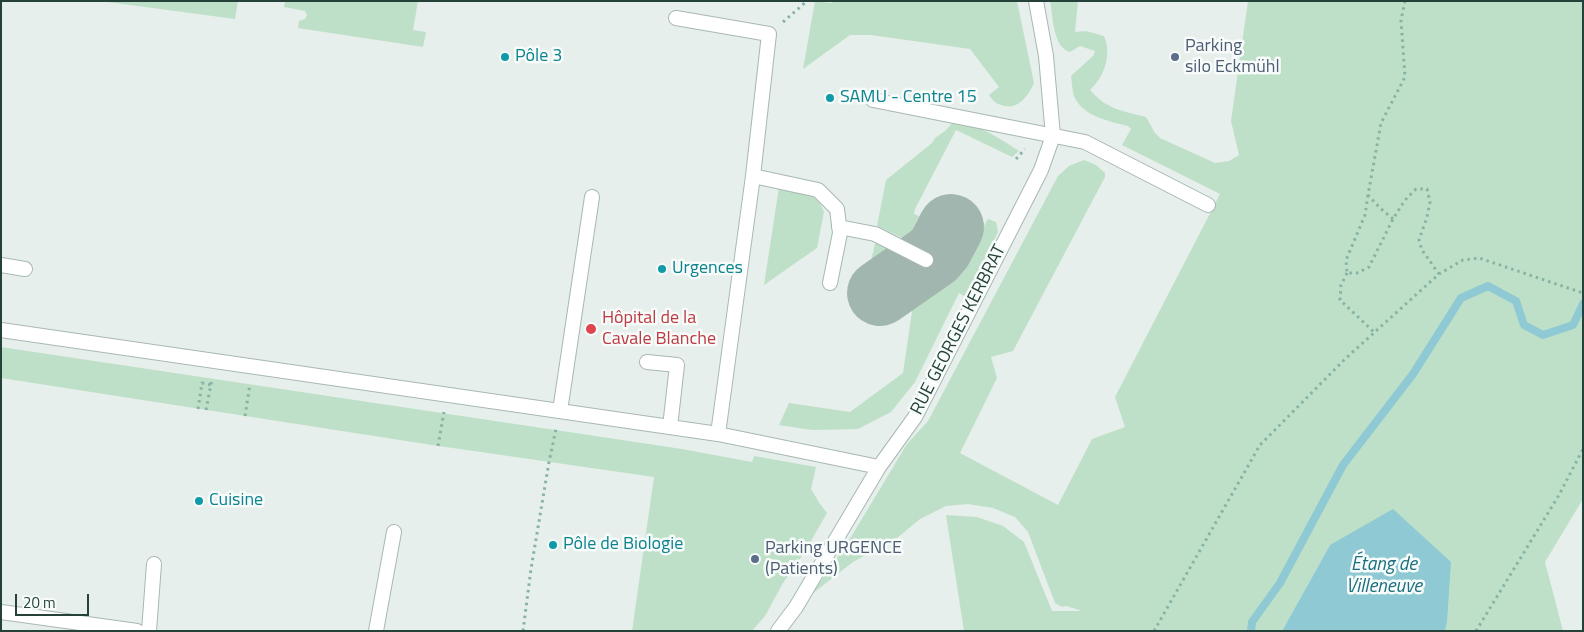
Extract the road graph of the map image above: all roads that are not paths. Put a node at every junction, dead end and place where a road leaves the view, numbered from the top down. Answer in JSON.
{"nodes":[{"id":1,"x":1036,"y":1,"type":"edge"},
{"id":2,"x":676,"y":18,"type":"dead end"},
{"id":3,"x":873,"y":100,"type":"dead end"},
{"id":4,"x":1053,"y":136,"type":"junction"},
{"id":5,"x":753,"y":176,"type":"junction"},
{"id":6,"x":592,"y":197,"type":"dead end"},
{"id":7,"x":1208,"y":205,"type":"dead end"},
{"id":8,"x":839,"y":227,"type":"junction"},
{"id":9,"x":926,"y":260,"type":"dead end"},
{"id":10,"x":1,"y":265,"type":"edge"},
{"id":11,"x":26,"y":269,"type":"dead end"},
{"id":12,"x":830,"y":283,"type":"dead end"},
{"id":13,"x":1,"y":330,"type":"edge"},
{"id":14,"x":647,"y":362,"type":"dead end"},
{"id":15,"x":560,"y":411,"type":"junction"},
{"id":16,"x":670,"y":427,"type":"junction"},
{"id":17,"x":718,"y":434,"type":"junction"},
{"id":18,"x":878,"y":467,"type":"junction"},
{"id":19,"x":394,"y":532,"type":"dead end"},
{"id":20,"x":154,"y":564,"type":"dead end"},
{"id":21,"x":1,"y":612,"type":"edge"},
{"id":22,"x":137,"y":631,"type":"edge"},
{"id":23,"x":149,"y":631,"type":"edge"},
{"id":24,"x":376,"y":631,"type":"edge"},
{"id":25,"x":778,"y":631,"type":"edge"}],
"edges":[{"from":1,"to":4,"type":"lane","name":"RUE GEORGES KERBRAT"},
{"from":2,"to":5,"type":"lane"},
{"from":3,"to":4,"type":"lane"},
{"from":4,"to":7,"type":"lane"},
{"from":4,"to":18,"type":"lane","name":"RUE GEORGES KERBRAT"},
{"from":5,"to":8,"type":"lane"},
{"from":5,"to":17,"type":"lane"},
{"from":6,"to":15,"type":"lane"},
{"from":8,"to":9,"type":"lane"},
{"from":8,"to":12,"type":"lane"},
{"from":10,"to":11,"type":"lane"},
{"from":13,"to":15,"type":"lane"},
{"from":14,"to":16,"type":"lane"},
{"from":15,"to":16,"type":"lane"},
{"from":16,"to":17,"type":"lane"},
{"from":17,"to":18,"type":"lane"},
{"from":18,"to":25,"type":"lane","name":"RUE GEORGES KERBRAT"},
{"from":19,"to":24,"type":"lane"},
{"from":20,"to":23,"type":"lane"},
{"from":21,"to":22,"type":"lane"}]}
